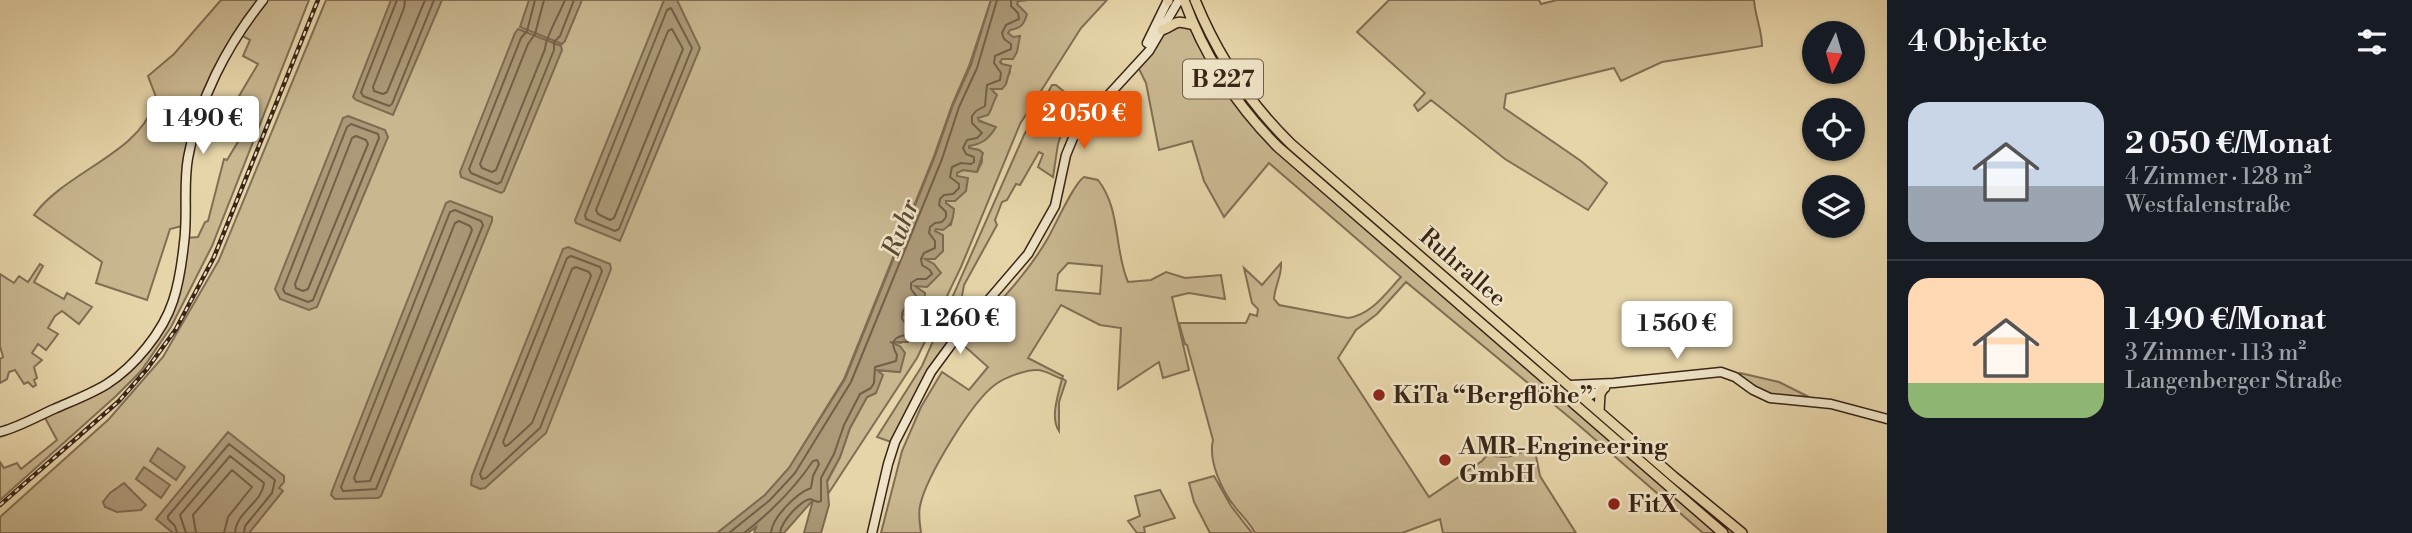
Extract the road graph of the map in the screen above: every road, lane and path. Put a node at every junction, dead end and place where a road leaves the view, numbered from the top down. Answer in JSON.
{"nodes":[{"id":1,"x":263,"y":0,"type":"edge"},
{"id":2,"x":1168,"y":0,"type":"edge"},
{"id":3,"x":1182,"y":0,"type":"edge"},
{"id":4,"x":1195,"y":1,"type":"edge"},
{"id":5,"x":1194,"y":24,"type":"junction"},
{"id":6,"x":1161,"y":30,"type":"junction"},
{"id":7,"x":1136,"y":65,"type":"junction"},
{"id":8,"x":1614,"y":383,"type":"junction"},
{"id":9,"x":1570,"y":385,"type":"junction"},
{"id":10,"x":1603,"y":389,"type":"junction"},
{"id":11,"x":1565,"y":396,"type":"junction"},
{"id":12,"x":1585,"y":398,"type":"junction"},
{"id":13,"x":1599,"y":411,"type":"junction"},
{"id":14,"x":1585,"y":414,"type":"junction"},
{"id":15,"x":1887,"y":419,"type":"edge"},
{"id":16,"x":0,"y":432,"type":"edge"},
{"id":17,"x":872,"y":533,"type":"edge"},
{"id":18,"x":1723,"y":533,"type":"edge"},
{"id":19,"x":1742,"y":533,"type":"edge"}],
"edges":[{"from":1,"to":16,"type":"main road"},
{"from":2,"to":7,"type":"main road"},
{"from":3,"to":5,"type":"main road","name":"Ruhrallee","number":"B 227"},
{"from":3,"to":6,"type":"main road"},
{"from":4,"to":9,"type":"main road","name":"Ruhrallee","number":"B 227"},
{"from":5,"to":6,"type":"main road"},
{"from":5,"to":11,"type":"main road","name":"Ruhrallee","number":"B 227"},
{"from":6,"to":7,"type":"main road"},
{"from":7,"to":17,"type":"main road"},
{"from":8,"to":9,"type":"main road"},
{"from":8,"to":10,"type":"main road"},
{"from":8,"to":15,"type":"main road"},
{"from":9,"to":12,"type":"main road","name":"Ruhrallee","number":"B 227"},
{"from":10,"to":12,"type":"main road"},
{"from":10,"to":13,"type":"main road"},
{"from":11,"to":12,"type":"main road"},
{"from":11,"to":14,"type":"main road","name":"Ruhrallee","number":"B 227"},
{"from":12,"to":13,"type":"main road","name":"Ruhrallee","number":"B 227"},
{"from":13,"to":14,"type":"main road"},
{"from":13,"to":19,"type":"main road","name":"Ruhrallee","number":"B 227"},
{"from":14,"to":18,"type":"main road","name":"Ruhrallee","number":"B 227"}]}
